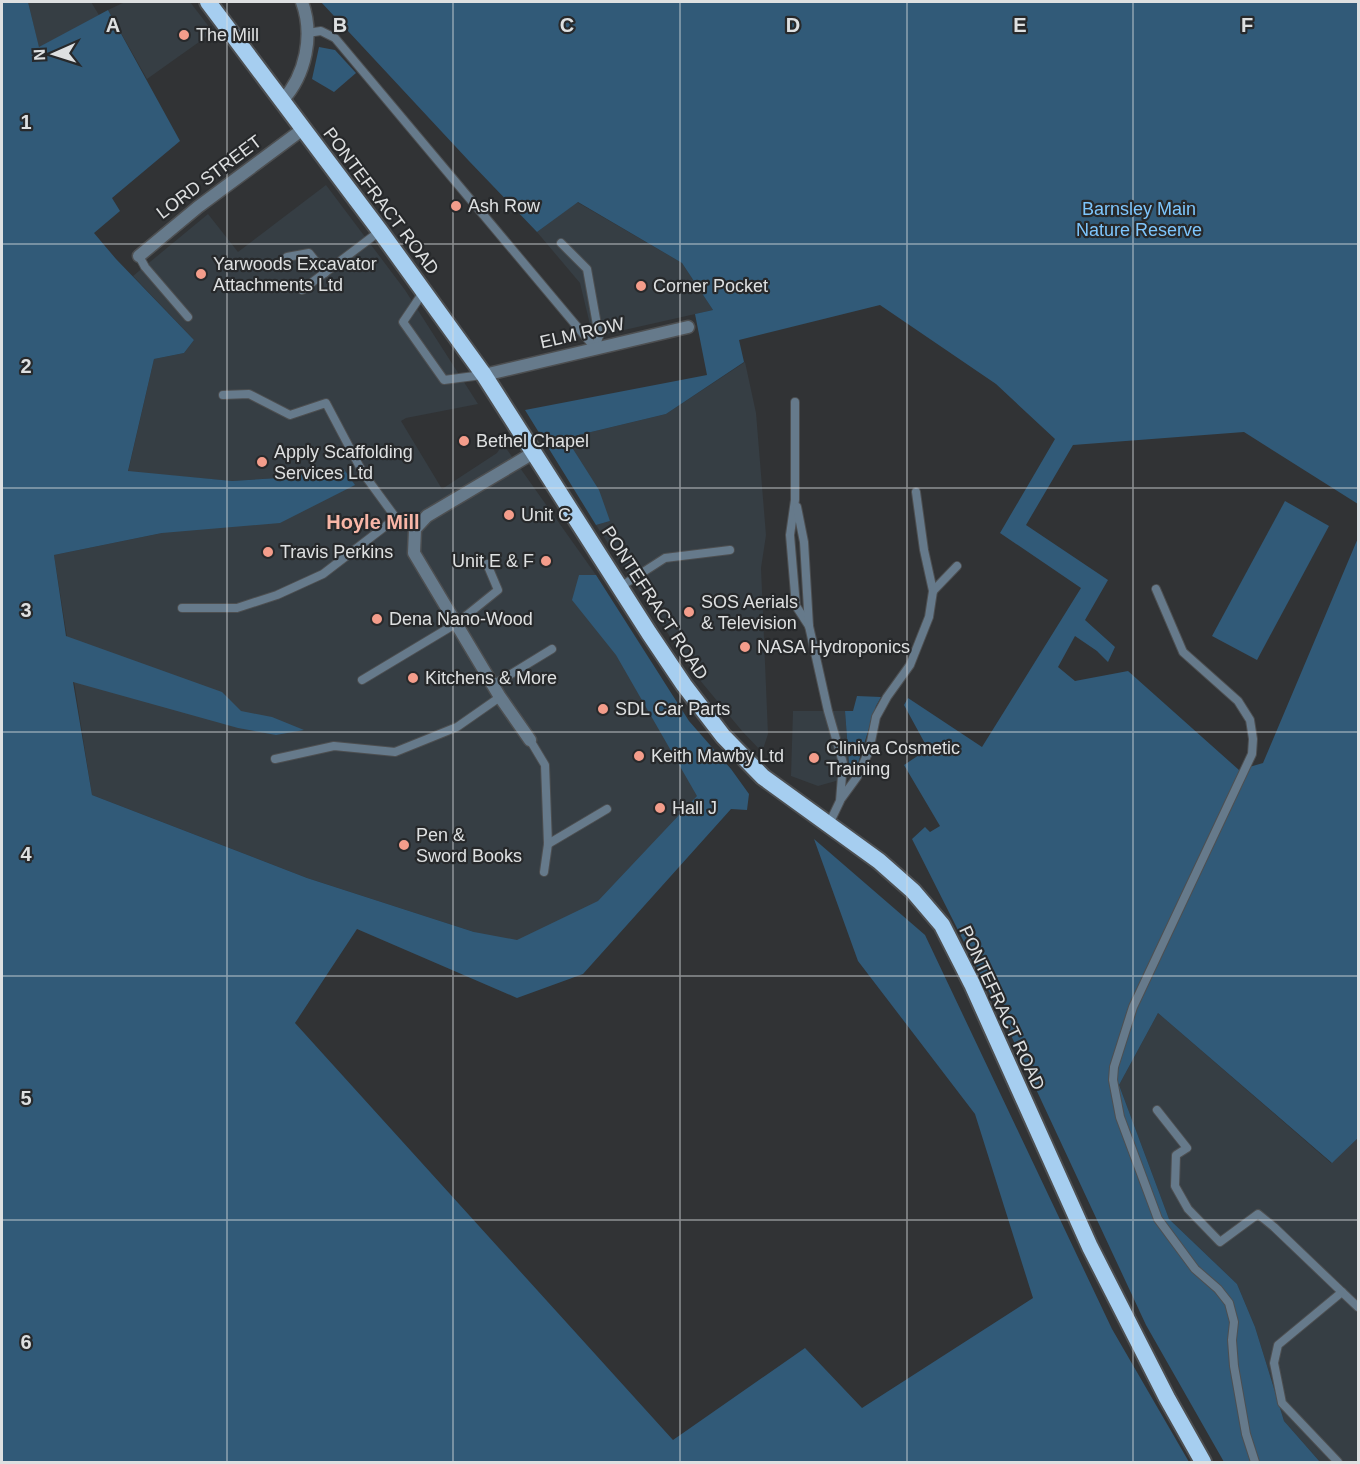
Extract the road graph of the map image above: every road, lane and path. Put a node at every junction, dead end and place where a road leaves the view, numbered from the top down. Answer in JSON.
{"nodes":[{"id":1,"x":208,"y":2,"type":"edge"},
{"id":2,"x":302,"y":2,"type":"edge"},
{"id":3,"x":307,"y":33,"type":"junction"},
{"id":4,"x":282,"y":101,"type":"junction"},
{"id":5,"x":303,"y":129,"type":"junction"},
{"id":6,"x":381,"y":231,"type":"junction"},
{"id":7,"x":561,"y":243,"type":"dead end"},
{"id":8,"x":139,"y":256,"type":"joint"},
{"id":9,"x":287,"y":257,"type":"dead end"},
{"id":10,"x":325,"y":273,"type":"junction"},
{"id":11,"x":302,"y":290,"type":"dead end"},
{"id":12,"x":424,"y":291,"type":"junction"},
{"id":13,"x":189,"y":317,"type":"dead end"},
{"id":14,"x":688,"y":327,"type":"dead end"},
{"id":15,"x":595,"y":348,"type":"junction"},
{"id":16,"x":484,"y":375,"type":"junction"},
{"id":17,"x":224,"y":395,"type":"dead end"},
{"id":18,"x":795,"y":402,"type":"dead end"},
{"id":19,"x":533,"y":453,"type":"junction"},
{"id":20,"x":916,"y":492,"type":"dead end"},
{"id":21,"x":795,"y":500,"type":"junction"},
{"id":22,"x":396,"y":518,"type":"junction"},
{"id":23,"x":415,"y":529,"type":"junction"},
{"id":24,"x":730,"y":550,"type":"dead end"},
{"id":25,"x":487,"y":564,"type":"dead end"},
{"id":26,"x":957,"y":566,"type":"dead end"},
{"id":27,"x":620,"y":587,"type":"junction"},
{"id":28,"x":1156,"y":589,"type":"dead end"},
{"id":29,"x":933,"y":591,"type":"junction"},
{"id":30,"x":182,"y":608,"type":"dead end"},
{"id":31,"x":457,"y":623,"type":"junction"},
{"id":32,"x":809,"y":626,"type":"junction"},
{"id":33,"x":552,"y":649,"type":"dead end"},
{"id":34,"x":362,"y":680,"type":"dead end"},
{"id":35,"x":493,"y":685,"type":"junction"},
{"id":36,"x":500,"y":697,"type":"junction"},
{"id":37,"x":530,"y":740,"type":"joint"},
{"id":38,"x":274,"y":759,"type":"dead end"},
{"id":39,"x":840,"y":801,"type":"junction"},
{"id":40,"x":607,"y":809,"type":"dead end"},
{"id":41,"x":829,"y":824,"type":"junction"},
{"id":42,"x":548,"y":844,"type":"junction"},
{"id":43,"x":544,"y":872,"type":"dead end"},
{"id":44,"x":1157,"y":1110,"type":"dead end"},
{"id":45,"x":1342,"y":1292,"type":"junction"},
{"id":46,"x":1359,"y":1307,"type":"edge"},
{"id":47,"x":1203,"y":1462,"type":"edge"},
{"id":48,"x":1255,"y":1462,"type":"edge"},
{"id":49,"x":1338,"y":1462,"type":"edge"}],
"edges":[{"from":1,"to":4,"type":"highway","name":"PONTEFRACT ROAD"},
{"from":2,"to":3,"type":"street"},
{"from":3,"to":4,"type":"street"},
{"from":3,"to":15,"type":"lane"},
{"from":4,"to":5,"type":"highway","name":"PONTEFRACT ROAD"},
{"from":5,"to":6,"type":"highway","name":"PONTEFRACT ROAD"},
{"from":5,"to":8,"type":"street","name":"LORD STREET"},
{"from":6,"to":10,"type":"lane"},
{"from":6,"to":12,"type":"highway","name":"PONTEFRACT ROAD"},
{"from":7,"to":15,"type":"lane"},
{"from":8,"to":13,"type":"lane"},
{"from":9,"to":10,"type":"lane"},
{"from":10,"to":11,"type":"lane"},
{"from":12,"to":16,"type":"highway","name":"PONTEFRACT ROAD"},
{"from":12,"to":16,"type":"lane"},
{"from":14,"to":15,"type":"street","name":"ELM ROW"},
{"from":15,"to":16,"type":"street","name":"ELM ROW"},
{"from":16,"to":19,"type":"highway","name":"PONTEFRACT ROAD"},
{"from":17,"to":22,"type":"lane"},
{"from":18,"to":21,"type":"lane"},
{"from":19,"to":23,"type":"street"},
{"from":19,"to":27,"type":"highway","name":"PONTEFRACT ROAD"},
{"from":20,"to":29,"type":"lane"},
{"from":21,"to":32,"type":"lane"},
{"from":21,"to":32,"type":"lane"},
{"from":22,"to":23,"type":"lane"},
{"from":22,"to":30,"type":"lane"},
{"from":23,"to":31,"type":"street"},
{"from":24,"to":27,"type":"lane"},
{"from":25,"to":31,"type":"lane"},
{"from":26,"to":29,"type":"lane"},
{"from":27,"to":41,"type":"highway","name":"PONTEFRACT ROAD"},
{"from":28,"to":48,"type":"lane"},
{"from":29,"to":39,"type":"lane"},
{"from":31,"to":34,"type":"lane"},
{"from":31,"to":35,"type":"street"},
{"from":32,"to":39,"type":"lane"},
{"from":33,"to":35,"type":"lane"},
{"from":35,"to":36,"type":"street"},
{"from":36,"to":37,"type":"street"},
{"from":36,"to":38,"type":"lane"},
{"from":37,"to":42,"type":"lane"},
{"from":39,"to":41,"type":"lane"},
{"from":40,"to":42,"type":"lane"},
{"from":41,"to":47,"type":"highway","name":"PONTEFRACT ROAD"},
{"from":42,"to":43,"type":"lane"},
{"from":44,"to":45,"type":"lane"},
{"from":45,"to":46,"type":"lane"},
{"from":45,"to":49,"type":"lane"}]}
